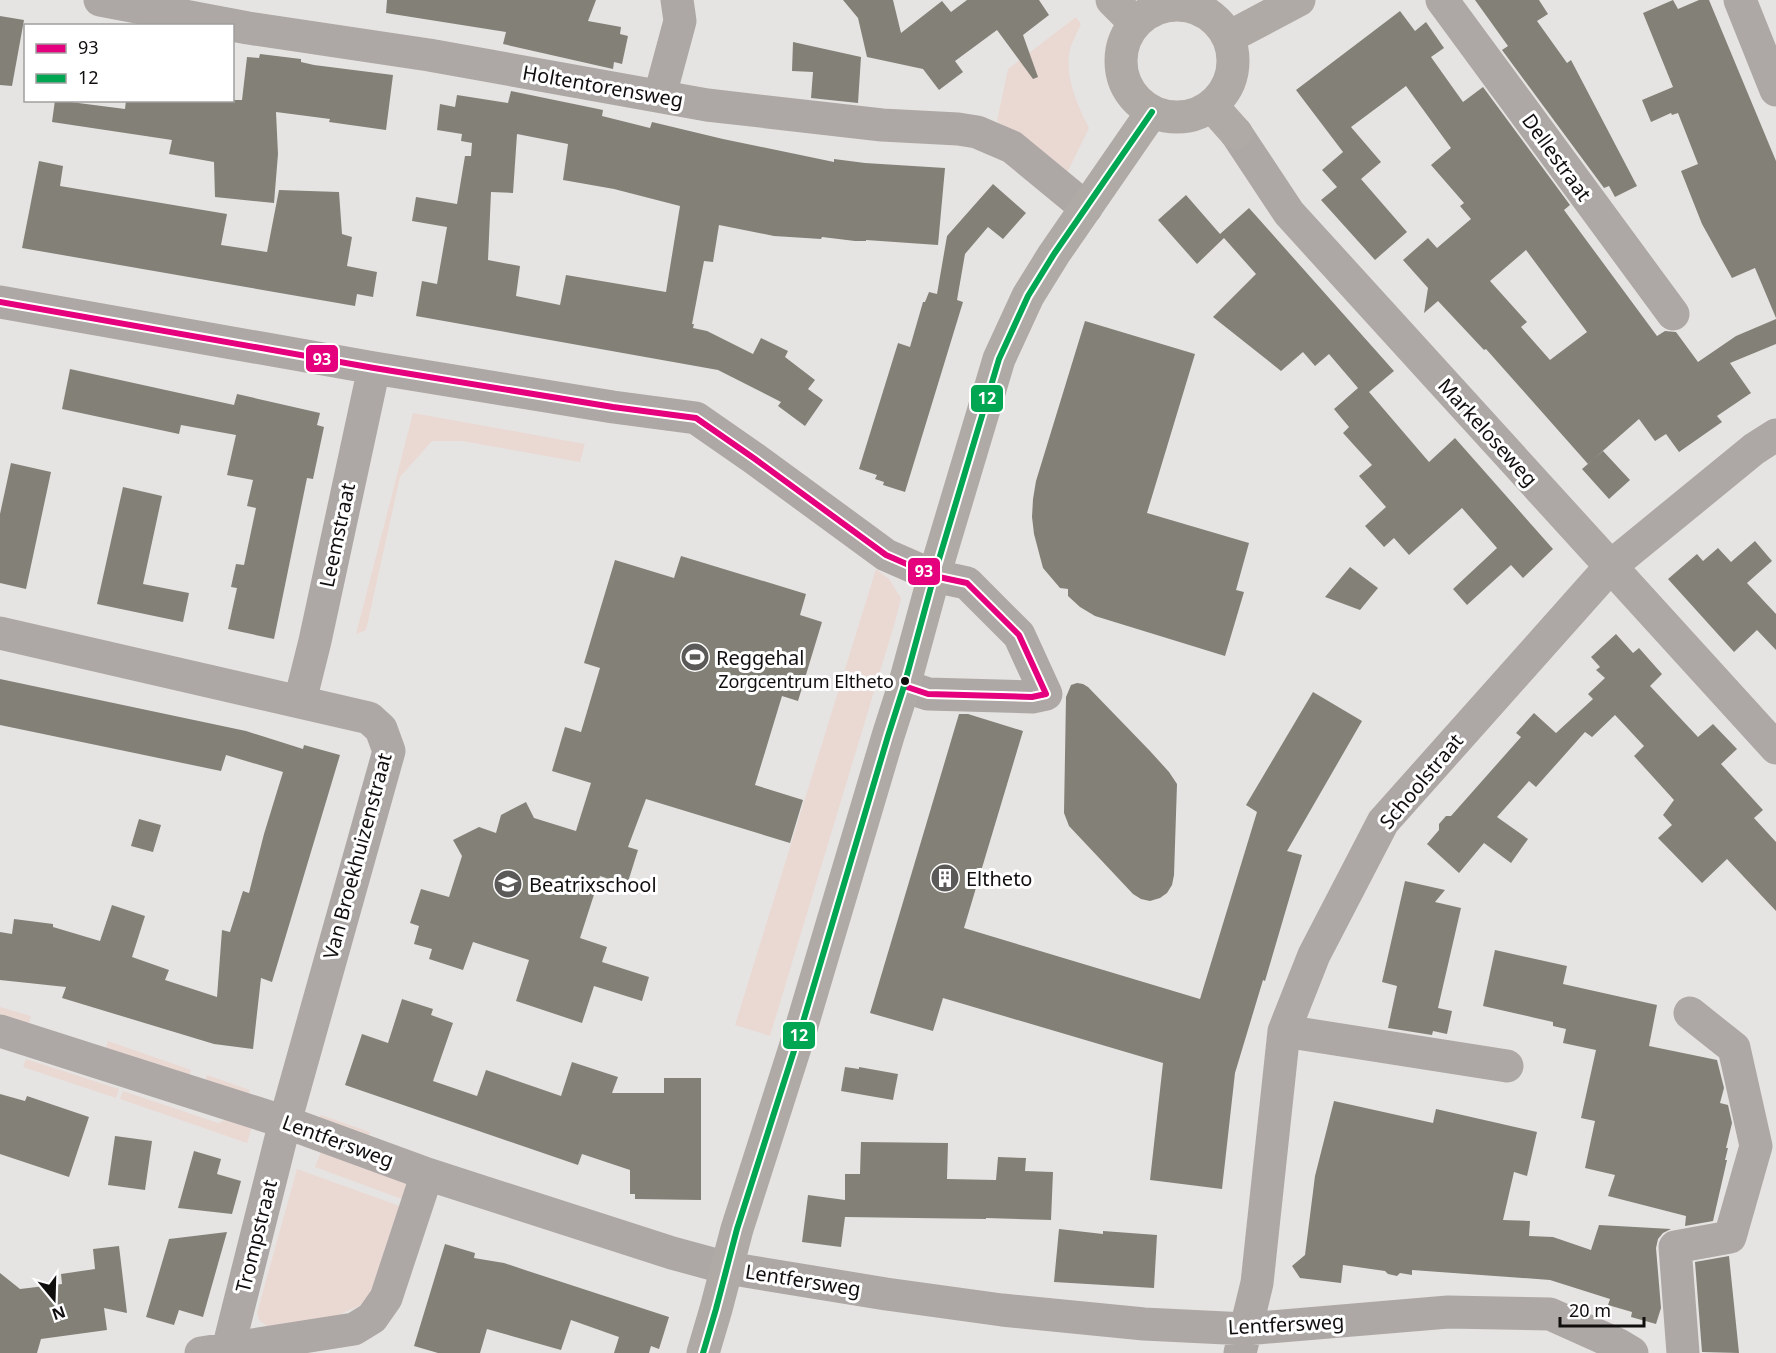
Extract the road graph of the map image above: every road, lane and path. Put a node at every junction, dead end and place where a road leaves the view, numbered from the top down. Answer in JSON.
{"nodes":[{"id":1,"x":100,"y":0,"type":"edge"},
{"id":2,"x":677,"y":0,"type":"edge"},
{"id":3,"x":1299,"y":0,"type":"edge"},
{"id":4,"x":1442,"y":0,"type":"edge"},
{"id":5,"x":1740,"y":0,"type":"edge"},
{"id":6,"x":1123,"y":11,"type":"edge"},
{"id":7,"x":250,"y":14,"type":"edge"},
{"id":8,"x":1229,"y":36,"type":"junction"},
{"id":9,"x":1776,"y":90,"type":"edge"},
{"id":10,"x":660,"y":95,"type":"junction"},
{"id":11,"x":1212,"y":106,"type":"junction"},
{"id":12,"x":1152,"y":112,"type":"junction"},
{"id":13,"x":1236,"y":133,"type":"joint"},
{"id":14,"x":1086,"y":208,"type":"junction"},
{"id":15,"x":0,"y":302,"type":"edge"},
{"id":16,"x":1673,"y":314,"type":"dead end"},
{"id":17,"x":374,"y":368,"type":"junction"},
{"id":18,"x":1776,"y":435,"type":"edge"},
{"id":19,"x":1611,"y":566,"type":"junction"},
{"id":20,"x":934,"y":576,"type":"junction"},
{"id":21,"x":0,"y":633,"type":"edge"},
{"id":22,"x":904,"y":686,"type":"junction"},
{"id":23,"x":300,"y":702,"type":"junction"},
{"id":24,"x":1776,"y":748,"type":"edge"},
{"id":25,"x":1690,"y":1013,"type":"dead end"},
{"id":26,"x":0,"y":1030,"type":"edge"},
{"id":27,"x":1284,"y":1031,"type":"junction"},
{"id":28,"x":1507,"y":1066,"type":"dead end"},
{"id":29,"x":285,"y":1122,"type":"junction"},
{"id":30,"x":427,"y":1174,"type":"junction"},
{"id":31,"x":727,"y":1268,"type":"junction"},
{"id":32,"x":1243,"y":1341,"type":"edge"},
{"id":33,"x":218,"y":1352,"type":"edge"},
{"id":34,"x":703,"y":1353,"type":"edge"},
{"id":35,"x":1632,"y":1353,"type":"edge"},
{"id":36,"x":1683,"y":1353,"type":"edge"}],
"edges":[{"from":1,"to":7,"type":"street","name":"Holtentorensweg"},
{"from":2,"to":10,"type":"street"},
{"from":3,"to":8,"type":"main road"},
{"from":4,"to":16,"type":"street","name":"Dellestraat"},
{"from":5,"to":9,"type":"street"},
{"from":6,"to":8,"type":"main road"},
{"from":6,"to":12,"type":"main road"},
{"from":7,"to":10,"type":"street","name":"Holtentorensweg"},
{"from":8,"to":11,"type":"main road"},
{"from":10,"to":14,"type":"street","name":"Holtentorensweg"},
{"from":11,"to":12,"type":"main road"},
{"from":11,"to":13,"type":"main road","name":"Markeloseweg"},
{"from":12,"to":14,"type":"main road"},
{"from":13,"to":19,"type":"street","name":"Markeloseweg"},
{"from":14,"to":20,"type":"main road"},
{"from":15,"to":17,"type":"street"},
{"from":17,"to":20,"type":"street"},
{"from":17,"to":23,"type":"street","name":"Leemstraat"},
{"from":18,"to":19,"type":"street","name":"Schoolstraat"},
{"from":19,"to":24,"type":"street","name":"Markeloseweg"},
{"from":19,"to":27,"type":"street","name":"Schoolstraat"},
{"from":20,"to":22,"type":"main road"},
{"from":20,"to":22,"type":"street"},
{"from":21,"to":23,"type":"street","name":"Van Broekhuizenstraat"},
{"from":22,"to":31,"type":"main road"},
{"from":23,"to":29,"type":"street","name":"Van Broekhuizenstraat"},
{"from":25,"to":36,"type":"street"},
{"from":26,"to":29,"type":"street","name":"Lentfersweg"},
{"from":27,"to":28,"type":"street"},
{"from":27,"to":32,"type":"street","name":"Schoolstraat"},
{"from":29,"to":30,"type":"street","name":"Lentfersweg"},
{"from":29,"to":33,"type":"street","name":"Trompstraat"},
{"from":30,"to":31,"type":"street","name":"Lentfersweg"},
{"from":30,"to":33,"type":"street","name":"Trompstraat"},
{"from":31,"to":32,"type":"street","name":"Lentfersweg"},
{"from":31,"to":34,"type":"main road"},
{"from":32,"to":35,"type":"street","name":"Lentfersweg"}]}
